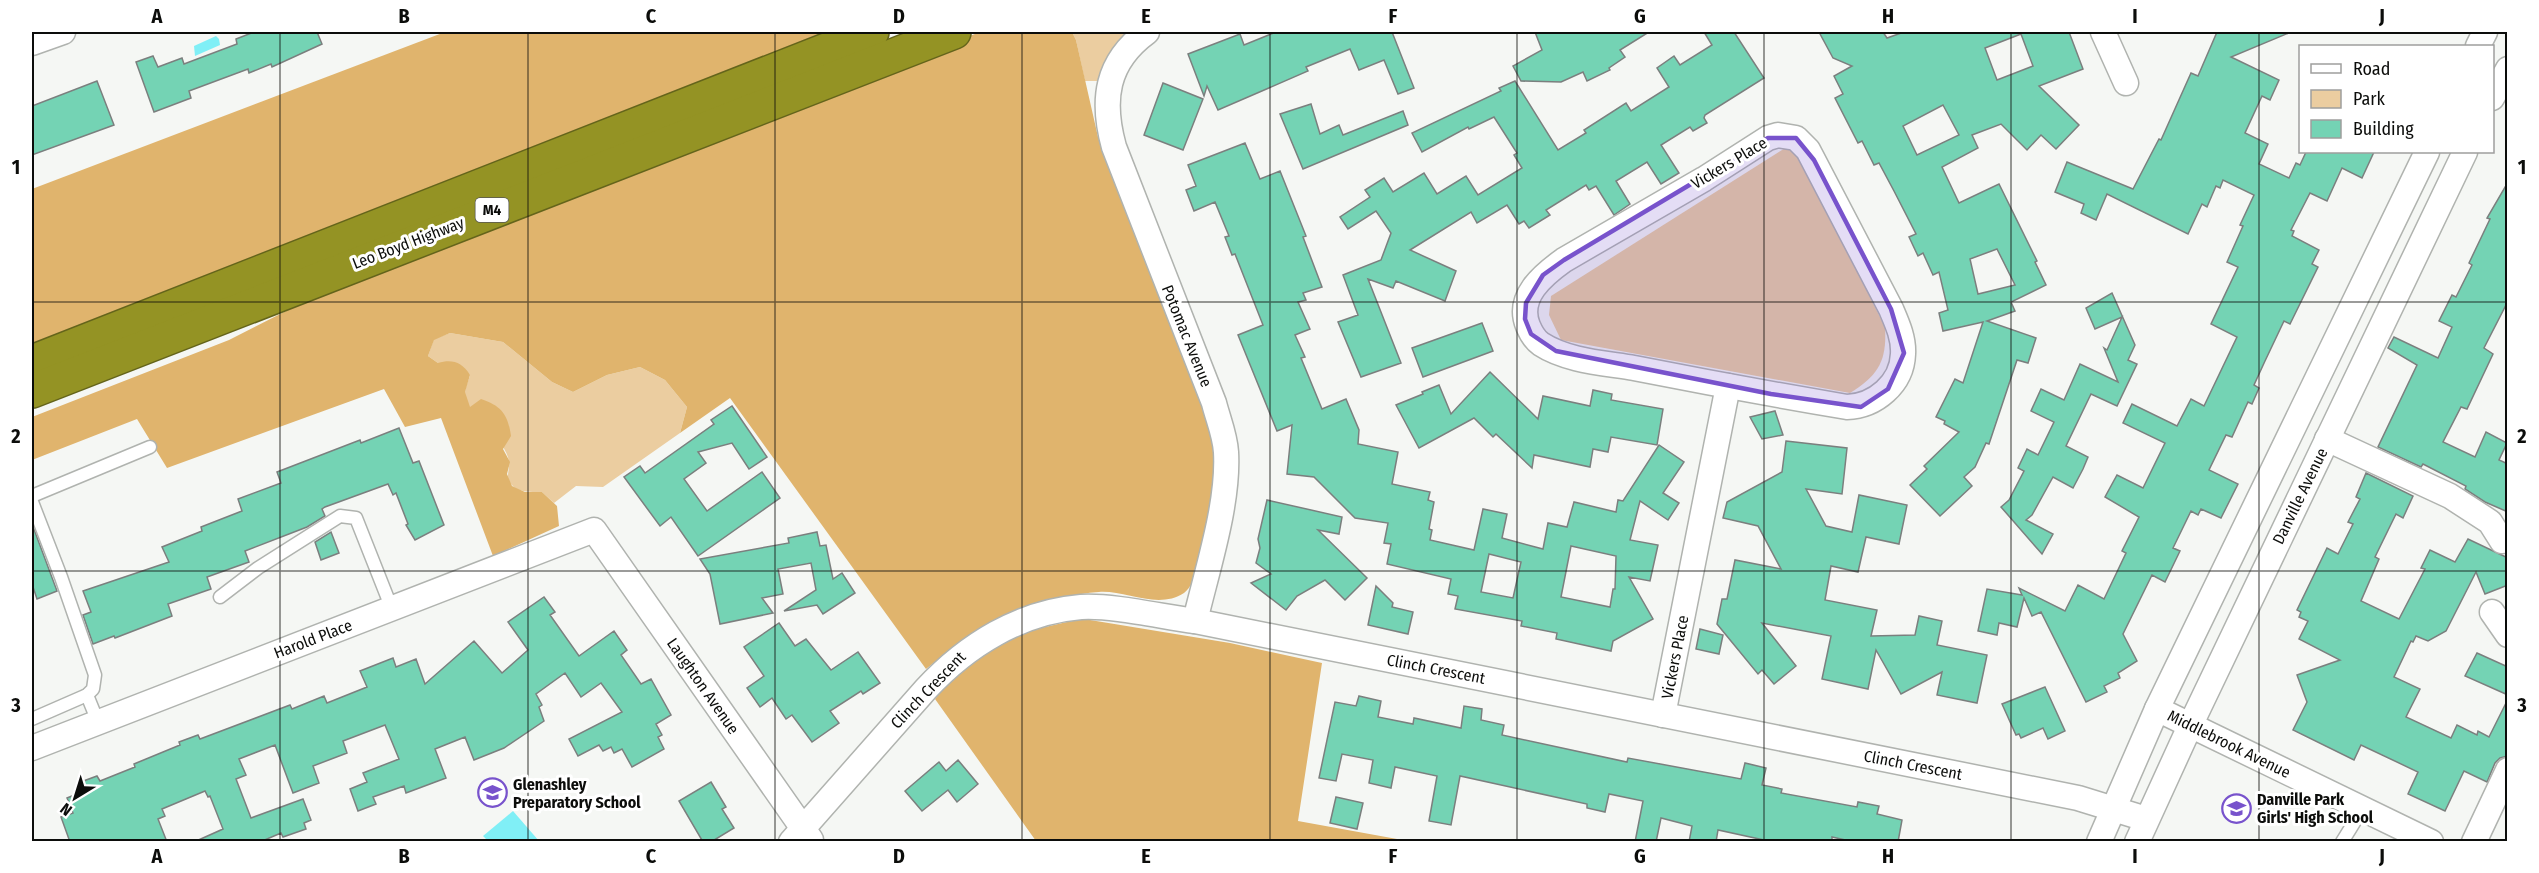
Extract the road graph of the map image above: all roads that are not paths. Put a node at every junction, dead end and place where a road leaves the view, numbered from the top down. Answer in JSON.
{"nodes":[{"id":1,"x":63,"y":32,"type":"edge"},
{"id":2,"x":872,"y":32,"type":"edge"},
{"id":3,"x":954,"y":32,"type":"edge"},
{"id":4,"x":1148,"y":32,"type":"edge"},
{"id":5,"x":2103,"y":32,"type":"edge"},
{"id":6,"x":32,"y":44,"type":"edge"},
{"id":7,"x":2508,"y":69,"type":"edge"},
{"id":8,"x":2126,"y":83,"type":"dead end"},
{"id":9,"x":2494,"y":96,"type":"edge"},
{"id":10,"x":2427,"y":153,"type":"edge"},
{"id":11,"x":2465,"y":153,"type":"edge"},
{"id":12,"x":35,"y":382,"type":"edge"},
{"id":13,"x":1728,"y":386,"type":"junction"},
{"id":14,"x":2327,"y":440,"type":"junction"},
{"id":15,"x":150,"y":447,"type":"dead end"},
{"id":16,"x":32,"y":496,"type":"edge"},
{"id":17,"x":32,"y":502,"type":"edge"},
{"id":18,"x":594,"y":530,"type":"joint"},
{"id":19,"x":2502,"y":541,"type":"dead end"},
{"id":20,"x":220,"y":597,"type":"dead end"},
{"id":21,"x":392,"y":609,"type":"junction"},
{"id":22,"x":2492,"y":612,"type":"dead end"},
{"id":23,"x":1196,"y":621,"type":"junction"},
{"id":24,"x":2508,"y":635,"type":"edge"},
{"id":25,"x":87,"y":695,"type":"junction"},
{"id":26,"x":2157,"y":709,"type":"junction"},
{"id":27,"x":1663,"y":715,"type":"junction"},
{"id":28,"x":32,"y":719,"type":"edge"},
{"id":29,"x":98,"y":722,"type":"junction"},
{"id":30,"x":2190,"y":726,"type":"junction"},
{"id":31,"x":32,"y":748,"type":"edge"},
{"id":32,"x":2508,"y":770,"type":"edge"},
{"id":33,"x":2113,"y":808,"type":"junction"},
{"id":34,"x":2363,"y":808,"type":"junction"},
{"id":35,"x":2146,"y":819,"type":"junction"},
{"id":36,"x":802,"y":837,"type":"edge"},
{"id":37,"x":2099,"y":842,"type":"edge"},
{"id":38,"x":2137,"y":842,"type":"edge"},
{"id":39,"x":2342,"y":842,"type":"edge"},
{"id":40,"x":2431,"y":842,"type":"edge"},
{"id":41,"x":2474,"y":842,"type":"edge"}],
"edges":[{"from":1,"to":6,"type":"street"},
{"from":2,"to":12,"type":"highway","name":"Leo Boyd Highway","number":"M4"},
{"from":3,"to":12,"type":"highway","name":"Leo Boyd Highway","number":"M4"},
{"from":4,"to":23,"type":"street","name":"Potomac Avenue"},
{"from":5,"to":8,"type":"street"},
{"from":7,"to":9,"type":"street"},
{"from":10,"to":26,"type":"street"},
{"from":11,"to":14,"type":"street","name":"Danville Avenue"},
{"from":13,"to":13,"type":"street","name":"Vickers Place"},
{"from":13,"to":27,"type":"street","name":"Vickers Place"},
{"from":14,"to":19,"type":"street"},
{"from":14,"to":30,"type":"street","name":"Danville Avenue"},
{"from":15,"to":16,"type":"lane"},
{"from":17,"to":25,"type":"lane"},
{"from":18,"to":21,"type":"street","name":"Harold Place"},
{"from":18,"to":36,"type":"street","name":"Laughton Avenue"},
{"from":20,"to":21,"type":"lane"},
{"from":21,"to":29,"type":"street","name":"Harold Place"},
{"from":22,"to":24,"type":"street"},
{"from":23,"to":27,"type":"street","name":"Clinch Crescent"},
{"from":23,"to":36,"type":"street","name":"Clinch Crescent"},
{"from":25,"to":28,"type":"lane"},
{"from":25,"to":29,"type":"lane"},
{"from":26,"to":30,"type":"street","name":"Middlebrook Avenue"},
{"from":26,"to":33,"type":"street"},
{"from":27,"to":33,"type":"street","name":"Clinch Crescent"},
{"from":29,"to":31,"type":"street","name":"Harold Place"},
{"from":30,"to":34,"type":"street","name":"Middlebrook Avenue"},
{"from":30,"to":35,"type":"street","name":"Danville Avenue"},
{"from":32,"to":41,"type":"street"},
{"from":33,"to":35,"type":"street","name":"Clinch Crescent"},
{"from":33,"to":37,"type":"street"},
{"from":34,"to":39,"type":"lane"},
{"from":34,"to":40,"type":"street","name":"Middlebrook Avenue"},
{"from":35,"to":38,"type":"street","name":"Danville Avenue"}]}
